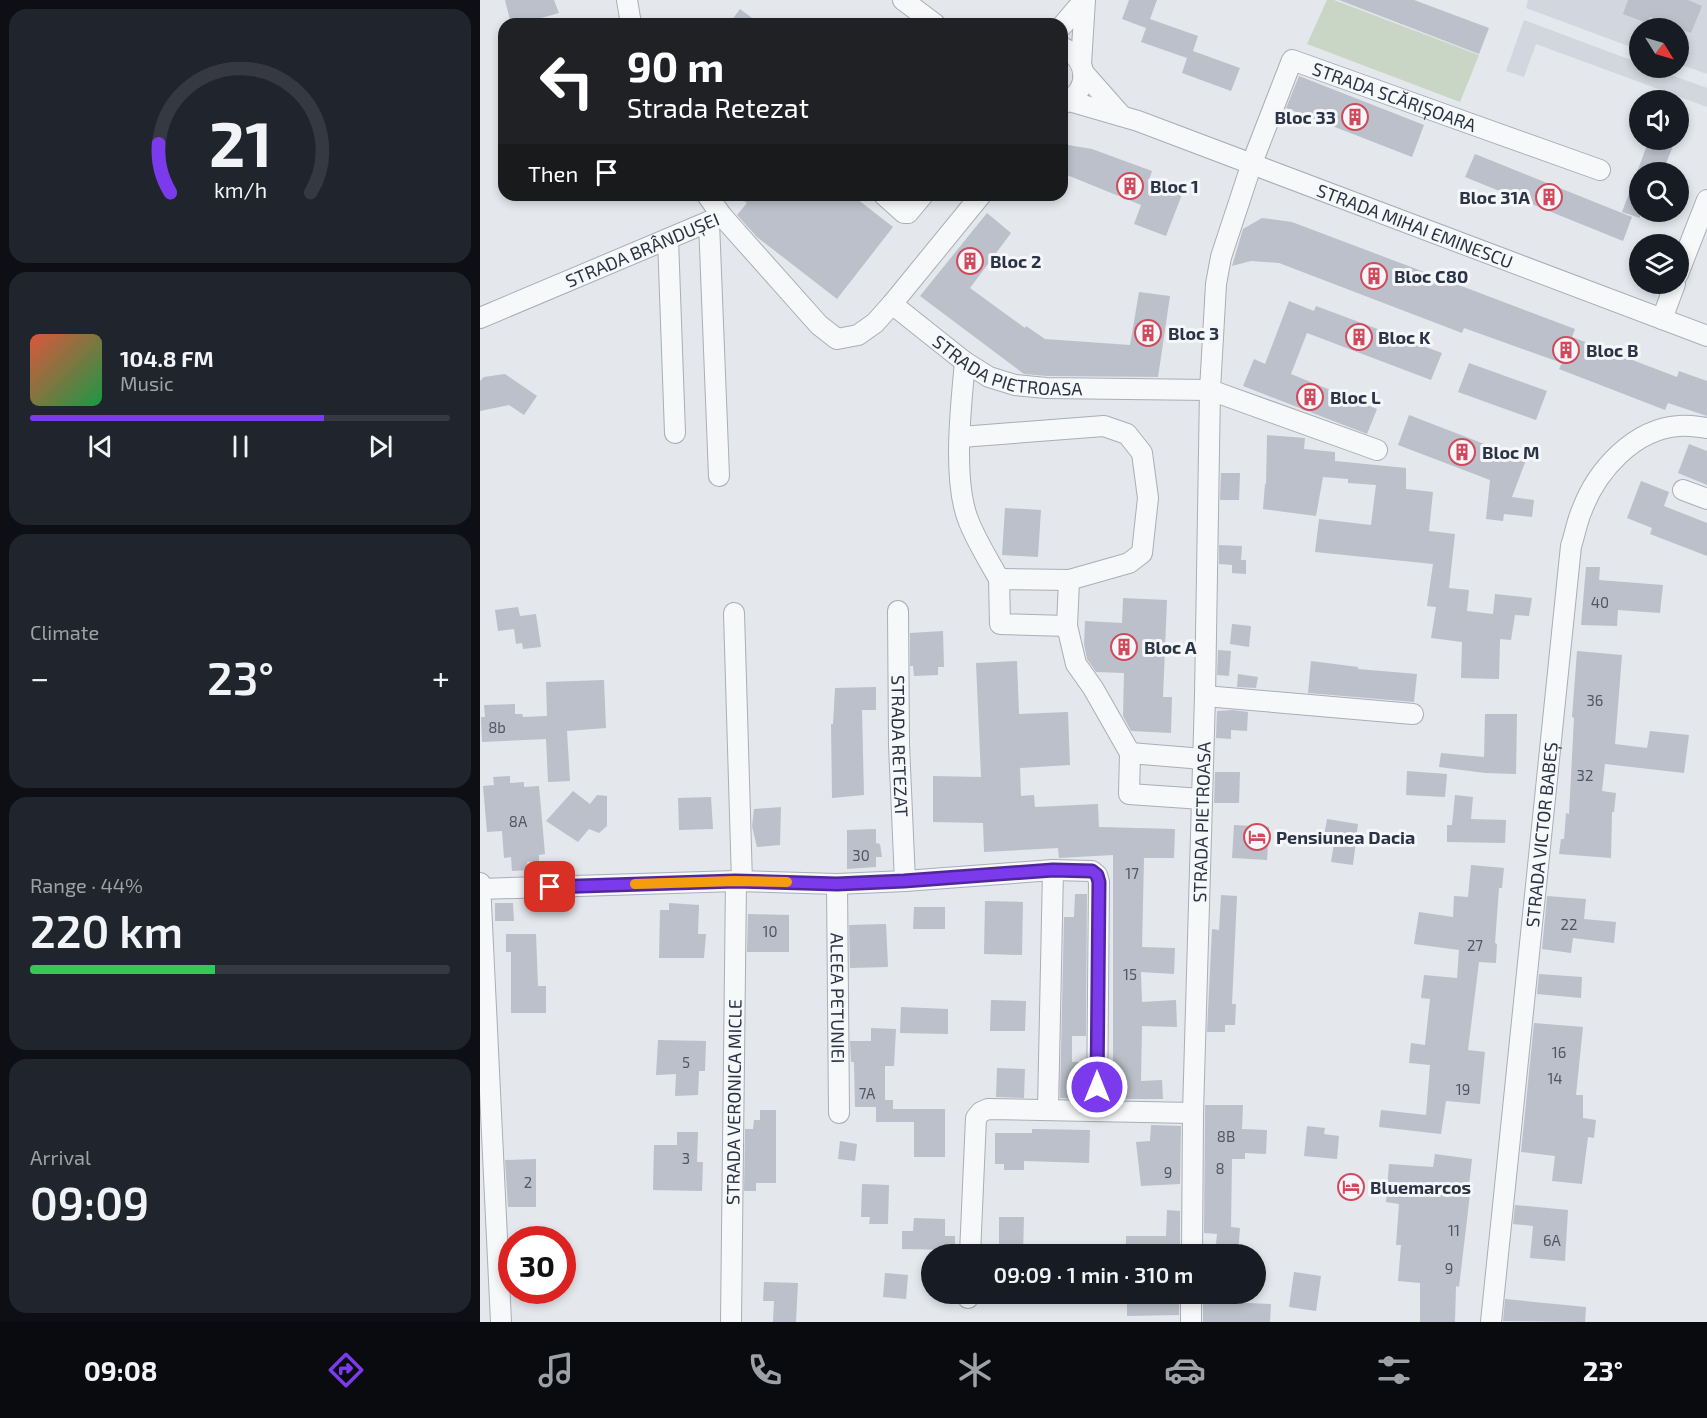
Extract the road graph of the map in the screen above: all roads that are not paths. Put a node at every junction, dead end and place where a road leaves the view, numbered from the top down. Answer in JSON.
{"nodes":[{"id":1,"x":627,"y":0,"type":"edge"},
{"id":2,"x":903,"y":0,"type":"edge"},
{"id":3,"x":1084,"y":0,"type":"edge"},
{"id":4,"x":631,"y":18,"type":"edge"},
{"id":5,"x":927,"y":18,"type":"edge"},
{"id":6,"x":1068,"y":19,"type":"edge"},
{"id":7,"x":1068,"y":51,"type":"edge"},
{"id":8,"x":1082,"y":68,"type":"junction"},
{"id":9,"x":1068,"y":100,"type":"edge"},
{"id":10,"x":1068,"y":104,"type":"edge"},
{"id":11,"x":1121,"y":115,"type":"junction"},
{"id":12,"x":1252,"y":163,"type":"junction"},
{"id":13,"x":1600,"y":170,"type":"dead end"},
{"id":14,"x":1707,"y":200,"type":"edge"},
{"id":15,"x":709,"y":201,"type":"edge"},
{"id":16,"x":891,"y":201,"type":"edge"},
{"id":17,"x":917,"y":201,"type":"edge"},
{"id":18,"x":976,"y":201,"type":"edge"},
{"id":19,"x":715,"y":219,"type":"junction"},
{"id":20,"x":668,"y":239,"type":"junction"},
{"id":21,"x":1689,"y":246,"type":"edge"},
{"id":22,"x":1671,"y":294,"type":"edge"},
{"id":23,"x":892,"y":304,"type":"junction"},
{"id":24,"x":480,"y":318,"type":"edge"},
{"id":25,"x":1662,"y":319,"type":"junction"},
{"id":26,"x":1707,"y":336,"type":"edge"},
{"id":27,"x":965,"y":362,"type":"junction"},
{"id":28,"x":1210,"y":390,"type":"junction"},
{"id":29,"x":1707,"y":428,"type":"edge"},
{"id":30,"x":675,"y":434,"type":"dead end"},
{"id":31,"x":961,"y":437,"type":"junction"},
{"id":32,"x":1377,"y":450,"type":"dead end"},
{"id":33,"x":718,"y":476,"type":"dead end"},
{"id":34,"x":1683,"y":490,"type":"dead end"},
{"id":35,"x":1707,"y":499,"type":"edge"},
{"id":36,"x":999,"y":579,"type":"junction"},
{"id":37,"x":1069,"y":580,"type":"junction"},
{"id":38,"x":898,"y":611,"type":"dead end"},
{"id":39,"x":734,"y":613,"type":"dead end"},
{"id":40,"x":1067,"y":626,"type":"junction"},
{"id":41,"x":1205,"y":696,"type":"junction"},
{"id":42,"x":1413,"y":714,"type":"dead end"},
{"id":43,"x":1130,"y":753,"type":"junction"},
{"id":44,"x":1203,"y":759,"type":"junction"},
{"id":45,"x":1202,"y":799,"type":"junction"},
{"id":46,"x":1053,"y":870,"type":"junction"},
{"id":47,"x":739,"y":881,"type":"junction"},
{"id":48,"x":904,"y":881,"type":"junction"},
{"id":49,"x":480,"y":883,"type":"edge"},
{"id":50,"x":837,"y":884,"type":"junction"},
{"id":51,"x":480,"y":889,"type":"edge"},
{"id":52,"x":1048,"y":1109,"type":"junction"},
{"id":53,"x":1097,"y":1110,"type":"junction"},
{"id":54,"x":839,"y":1113,"type":"dead end"},
{"id":55,"x":1193,"y":1113,"type":"junction"},
{"id":56,"x":970,"y":1244,"type":"edge"},
{"id":57,"x":1192,"y":1244,"type":"edge"},
{"id":58,"x":1191,"y":1304,"type":"edge"},
{"id":59,"x":501,"y":1322,"type":"edge"},
{"id":60,"x":731,"y":1322,"type":"edge"},
{"id":61,"x":1191,"y":1322,"type":"edge"},
{"id":62,"x":1491,"y":1322,"type":"edge"}],
"edges":[{"from":1,"to":4,"type":"street"},
{"from":2,"to":5,"type":"street"},
{"from":3,"to":6,"type":"street"},
{"from":3,"to":8,"type":"street"},
{"from":7,"to":8,"type":"street","name":"STRADA MIHAI EMINESCU"},
{"from":8,"to":9,"type":"street"},
{"from":8,"to":11,"type":"street","name":"STRADA MIHAI EMINESCU"},
{"from":10,"to":11,"type":"street","name":"STRADA MIHAI EMINESCU"},
{"from":11,"to":12,"type":"street","name":"STRADA MIHAI EMINESCU"},
{"from":12,"to":13,"type":"street","name":"STRADA SCĂRIȘOARA"},
{"from":12,"to":25,"type":"street","name":"STRADA MIHAI EMINESCU"},
{"from":12,"to":28,"type":"street","name":"STRADA PIETROASA"},
{"from":14,"to":21,"type":"street"},
{"from":15,"to":19,"type":"street"},
{"from":16,"to":17,"type":"street"},
{"from":18,"to":23,"type":"street","name":"STRADA BRÂNDUȘEI"},
{"from":19,"to":20,"type":"street","name":"STRADA BRÂNDUȘEI"},
{"from":19,"to":23,"type":"street","name":"STRADA BRÂNDUȘEI"},
{"from":19,"to":33,"type":"street"},
{"from":20,"to":24,"type":"street","name":"STRADA BRÂNDUȘEI"},
{"from":20,"to":30,"type":"street"},
{"from":22,"to":25,"type":"street"},
{"from":23,"to":27,"type":"street","name":"STRADA PIETROASA"},
{"from":25,"to":26,"type":"street","name":"STRADA MIHAI EMINESCU"},
{"from":27,"to":28,"type":"street","name":"STRADA PIETROASA"},
{"from":27,"to":31,"type":"street"},
{"from":28,"to":32,"type":"street"},
{"from":28,"to":41,"type":"street","name":"STRADA PIETROASA"},
{"from":29,"to":62,"type":"street","name":"STRADA VICTOR BABEȘ"},
{"from":31,"to":36,"type":"street"},
{"from":31,"to":37,"type":"street"},
{"from":34,"to":35,"type":"street"},
{"from":36,"to":37,"type":"street"},
{"from":36,"to":40,"type":"street"},
{"from":37,"to":40,"type":"street"},
{"from":38,"to":48,"type":"street","name":"STRADA RETEZAT"},
{"from":39,"to":47,"type":"street","name":"STRADA VERONICA MICLE"},
{"from":40,"to":43,"type":"street"},
{"from":41,"to":42,"type":"street"},
{"from":41,"to":44,"type":"street","name":"STRADA PIETROASA"},
{"from":43,"to":44,"type":"street"},
{"from":43,"to":45,"type":"street"},
{"from":44,"to":45,"type":"street","name":"STRADA PIETROASA"},
{"from":45,"to":55,"type":"street","name":"STRADA PIETROASA"},
{"from":46,"to":48,"type":"street"},
{"from":46,"to":52,"type":"street"},
{"from":46,"to":53,"type":"street"},
{"from":47,"to":50,"type":"street"},
{"from":47,"to":51,"type":"street"},
{"from":47,"to":60,"type":"street","name":"STRADA VERONICA MICLE"},
{"from":48,"to":50,"type":"street"},
{"from":49,"to":51,"type":"street"},
{"from":50,"to":54,"type":"street","name":"ALEEA PETUNIEI"},
{"from":51,"to":59,"type":"street"},
{"from":52,"to":53,"type":"street"},
{"from":52,"to":56,"type":"street"},
{"from":53,"to":55,"type":"street"},
{"from":55,"to":57,"type":"street","name":"STRADA PIETROASA"},
{"from":58,"to":61,"type":"street"}]}
